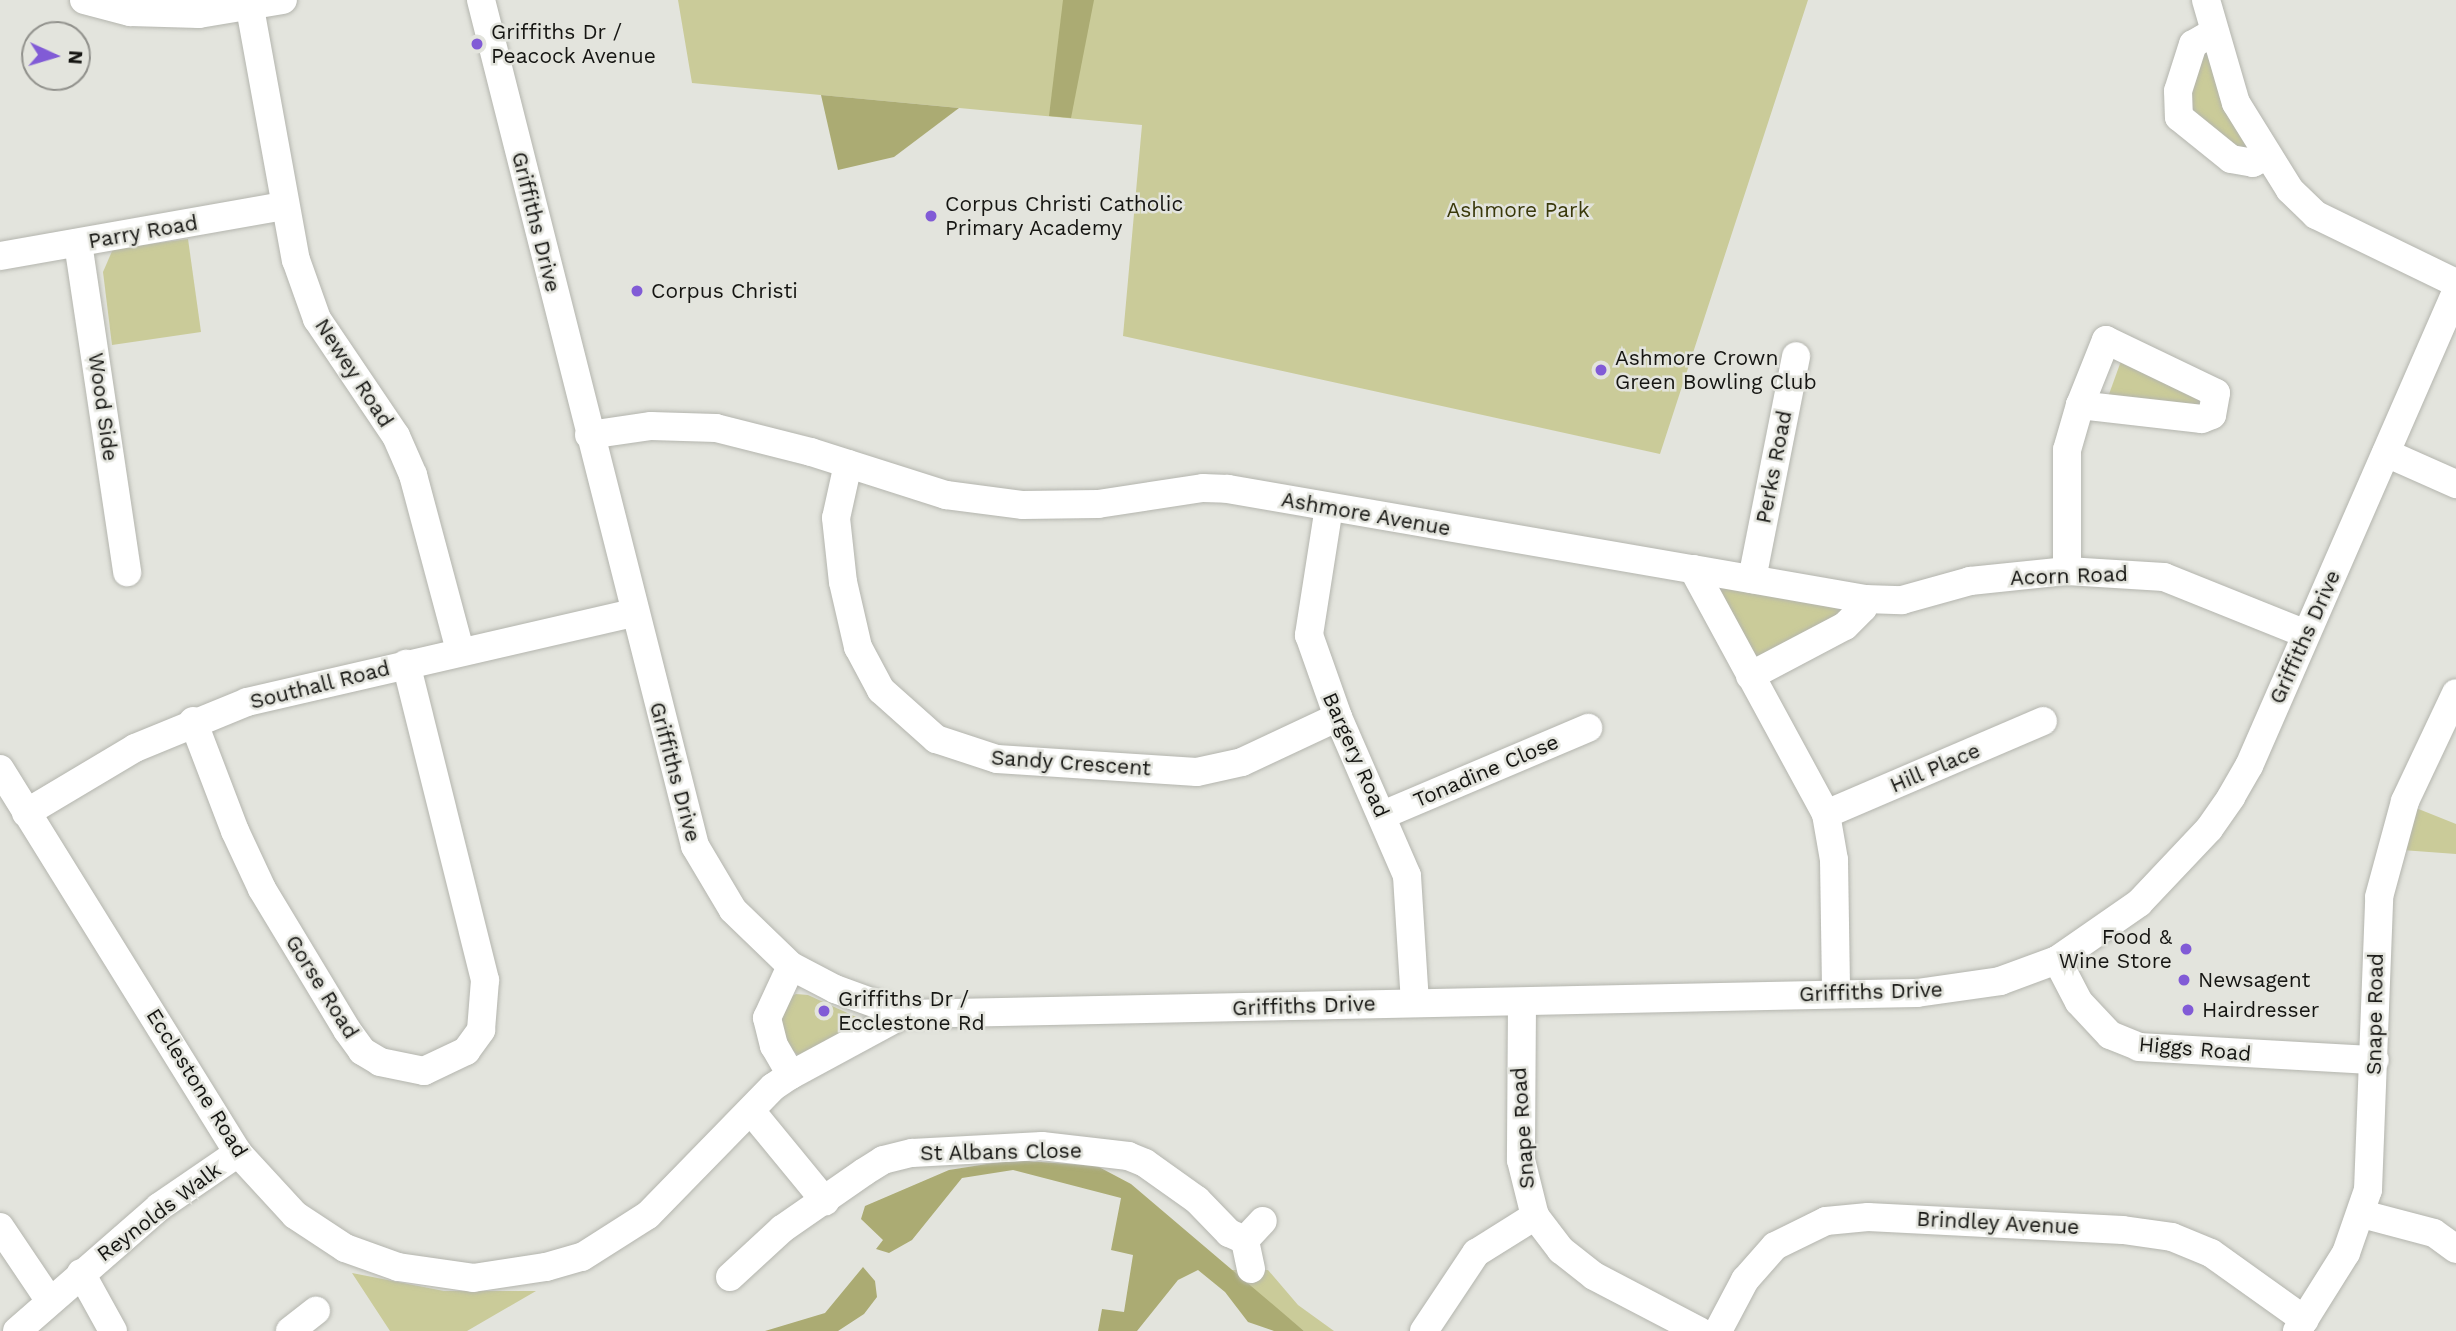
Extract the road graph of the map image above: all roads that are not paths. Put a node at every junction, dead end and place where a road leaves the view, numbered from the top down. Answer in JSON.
{"nodes":[{"id":1,"x":84,"y":0,"type":"edge"},
{"id":2,"x":283,"y":0,"type":"edge"},
{"id":3,"x":481,"y":0,"type":"edge"},
{"id":4,"x":2206,"y":0,"type":"edge"},
{"id":5,"x":198,"y":7,"type":"edge"},
{"id":6,"x":250,"y":8,"type":"junction"},
{"id":7,"x":2214,"y":32,"type":"junction"},
{"id":8,"x":2266,"y":156,"type":"junction"},
{"id":9,"x":285,"y":206,"type":"junction"},
{"id":10,"x":78,"y":243,"type":"junction"},
{"id":11,"x":0,"y":256,"type":"edge"},
{"id":12,"x":2456,"y":282,"type":"edge"},
{"id":13,"x":2456,"y":292,"type":"edge"},
{"id":14,"x":1796,"y":356,"type":"dead end"},
{"id":15,"x":2080,"y":405,"type":"dead end"},
{"id":16,"x":589,"y":435,"type":"junction"},
{"id":17,"x":2386,"y":453,"type":"junction"},
{"id":18,"x":848,"y":464,"type":"junction"},
{"id":19,"x":2456,"y":484,"type":"edge"},
{"id":20,"x":1329,"y":507,"type":"junction"},
{"id":21,"x":1693,"y":569,"type":"junction"},
{"id":22,"x":2067,"y":571,"type":"junction"},
{"id":23,"x":127,"y":572,"type":"dead end"},
{"id":24,"x":1752,"y":579,"type":"junction"},
{"id":25,"x":1865,"y":599,"type":"junction"},
{"id":26,"x":634,"y":613,"type":"junction"},
{"id":27,"x":2306,"y":634,"type":"junction"},
{"id":28,"x":460,"y":651,"type":"junction"},
{"id":29,"x":406,"y":664,"type":"junction"},
{"id":30,"x":1750,"y":676,"type":"junction"},
{"id":31,"x":2456,"y":693,"type":"edge"},
{"id":32,"x":1338,"y":717,"type":"junction"},
{"id":33,"x":193,"y":721,"type":"junction"},
{"id":34,"x":2043,"y":721,"type":"dead end"},
{"id":35,"x":1588,"y":728,"type":"dead end"},
{"id":36,"x":0,"y":769,"type":"edge"},
{"id":37,"x":26,"y":813,"type":"junction"},
{"id":38,"x":1826,"y":814,"type":"junction"},
{"id":39,"x":1384,"y":815,"type":"junction"},
{"id":40,"x":2057,"y":960,"type":"junction"},
{"id":41,"x":791,"y":966,"type":"junction"},
{"id":42,"x":1836,"y":994,"type":"junction"},
{"id":43,"x":1415,"y":1003,"type":"junction"},
{"id":44,"x":1522,"y":1004,"type":"junction"},
{"id":45,"x":904,"y":1014,"type":"junction"},
{"id":46,"x":2375,"y":1060,"type":"junction"},
{"id":47,"x":791,"y":1075,"type":"junction"},
{"id":48,"x":751,"y":1111,"type":"junction"},
{"id":49,"x":238,"y":1153,"type":"junction"},
{"id":50,"x":825,"y":1201,"type":"junction"},
{"id":51,"x":2362,"y":1214,"type":"junction"},
{"id":52,"x":1535,"y":1216,"type":"junction"},
{"id":53,"x":0,"y":1227,"type":"edge"},
{"id":54,"x":2456,"y":1249,"type":"edge"},
{"id":55,"x":1251,"y":1269,"type":"dead end"},
{"id":56,"x":81,"y":1273,"type":"junction"},
{"id":57,"x":730,"y":1277,"type":"dead end"},
{"id":58,"x":49,"y":1300,"type":"junction"},
{"id":59,"x":317,"y":1311,"type":"dead end"},
{"id":60,"x":2301,"y":1325,"type":"edge"},
{"id":61,"x":17,"y":1331,"type":"edge"},
{"id":62,"x":113,"y":1331,"type":"edge"},
{"id":63,"x":290,"y":1331,"type":"edge"},
{"id":64,"x":1424,"y":1331,"type":"edge"},
{"id":65,"x":1699,"y":1331,"type":"edge"},
{"id":66,"x":1718,"y":1331,"type":"edge"}],
"edges":[{"from":1,"to":5,"type":"street"},
{"from":2,"to":6,"type":"street"},
{"from":3,"to":16,"type":"street","name":"Griffiths Drive"},
{"from":4,"to":7,"type":"street"},
{"from":5,"to":6,"type":"street"},
{"from":6,"to":9,"type":"street","name":"Newey Road"},
{"from":7,"to":8,"type":"street"},
{"from":7,"to":8,"type":"street"},
{"from":8,"to":12,"type":"street"},
{"from":9,"to":10,"type":"street","name":"Parry Road"},
{"from":9,"to":28,"type":"street","name":"Newey Road"},
{"from":10,"to":11,"type":"street","name":"Parry Road"},
{"from":10,"to":23,"type":"street","name":"Wood Side"},
{"from":13,"to":17,"type":"street","name":"Griffiths Drive"},
{"from":14,"to":24,"type":"street","name":"Perks Road"},
{"from":15,"to":22,"type":"street"},
{"from":16,"to":18,"type":"street","name":"Ashmore Avenue"},
{"from":16,"to":26,"type":"street","name":"Griffiths Drive"},
{"from":17,"to":19,"type":"street"},
{"from":17,"to":27,"type":"street","name":"Griffiths Drive"},
{"from":18,"to":20,"type":"street","name":"Ashmore Avenue"},
{"from":18,"to":32,"type":"street","name":"Sandy Crescent"},
{"from":20,"to":21,"type":"street","name":"Ashmore Avenue"},
{"from":20,"to":32,"type":"street","name":"Bargery Road"},
{"from":21,"to":24,"type":"street","name":"Acorn Road"},
{"from":21,"to":30,"type":"street"},
{"from":22,"to":25,"type":"street","name":"Acorn Road"},
{"from":22,"to":27,"type":"street","name":"Acorn Road"},
{"from":24,"to":25,"type":"street","name":"Acorn Road"},
{"from":25,"to":30,"type":"street"},
{"from":26,"to":28,"type":"street","name":"Southall Road"},
{"from":26,"to":41,"type":"street","name":"Griffiths Drive"},
{"from":27,"to":40,"type":"street","name":"Griffiths Drive"},
{"from":28,"to":29,"type":"street","name":"Southall Road"},
{"from":29,"to":33,"type":"street","name":"Southall Road"},
{"from":29,"to":33,"type":"street","name":"Gorse Road"},
{"from":30,"to":38,"type":"street"},
{"from":31,"to":46,"type":"street","name":"Snape Road"},
{"from":32,"to":39,"type":"street","name":"Bargery Road"},
{"from":33,"to":37,"type":"street","name":"Southall Road"},
{"from":34,"to":38,"type":"street","name":"Hill Place"},
{"from":35,"to":39,"type":"street","name":"Tonadine Close"},
{"from":36,"to":37,"type":"street","name":"Ecclestone Road"},
{"from":37,"to":49,"type":"street","name":"Ecclestone Road"},
{"from":38,"to":42,"type":"street"},
{"from":39,"to":43,"type":"street","name":"Bargery Road"},
{"from":40,"to":42,"type":"street","name":"Griffiths Drive"},
{"from":40,"to":46,"type":"street","name":"Higgs Road"},
{"from":41,"to":45,"type":"street","name":"Griffiths Drive"},
{"from":41,"to":47,"type":"street"},
{"from":42,"to":44,"type":"street","name":"Griffiths Drive"},
{"from":43,"to":44,"type":"street","name":"Griffiths Drive"},
{"from":43,"to":45,"type":"street","name":"Griffiths Drive"},
{"from":44,"to":52,"type":"street","name":"Snape Road"},
{"from":45,"to":47,"type":"street","name":"Ecclestone Road"},
{"from":46,"to":51,"type":"street","name":"Snape Road"},
{"from":47,"to":48,"type":"street","name":"Ecclestone Road"},
{"from":48,"to":49,"type":"street","name":"Ecclestone Road"},
{"from":48,"to":50,"type":"street"},
{"from":49,"to":56,"type":"street","name":"Reynolds Walk"},
{"from":50,"to":55,"type":"street","name":"St Albans Close"},
{"from":50,"to":57,"type":"street","name":"St Albans Close"},
{"from":51,"to":54,"type":"street"},
{"from":51,"to":60,"type":"street","name":"Snape Road"},
{"from":52,"to":64,"type":"street"},
{"from":52,"to":65,"type":"street","name":"Snape Road"},
{"from":53,"to":58,"type":"street"},
{"from":56,"to":58,"type":"street","name":"Reynolds Walk"},
{"from":56,"to":62,"type":"street","name":"Reynolds Walk"},
{"from":58,"to":61,"type":"street","name":"Reynolds Walk"},
{"from":59,"to":63,"type":"street"},
{"from":60,"to":66,"type":"street","name":"Brindley Avenue"}]}
